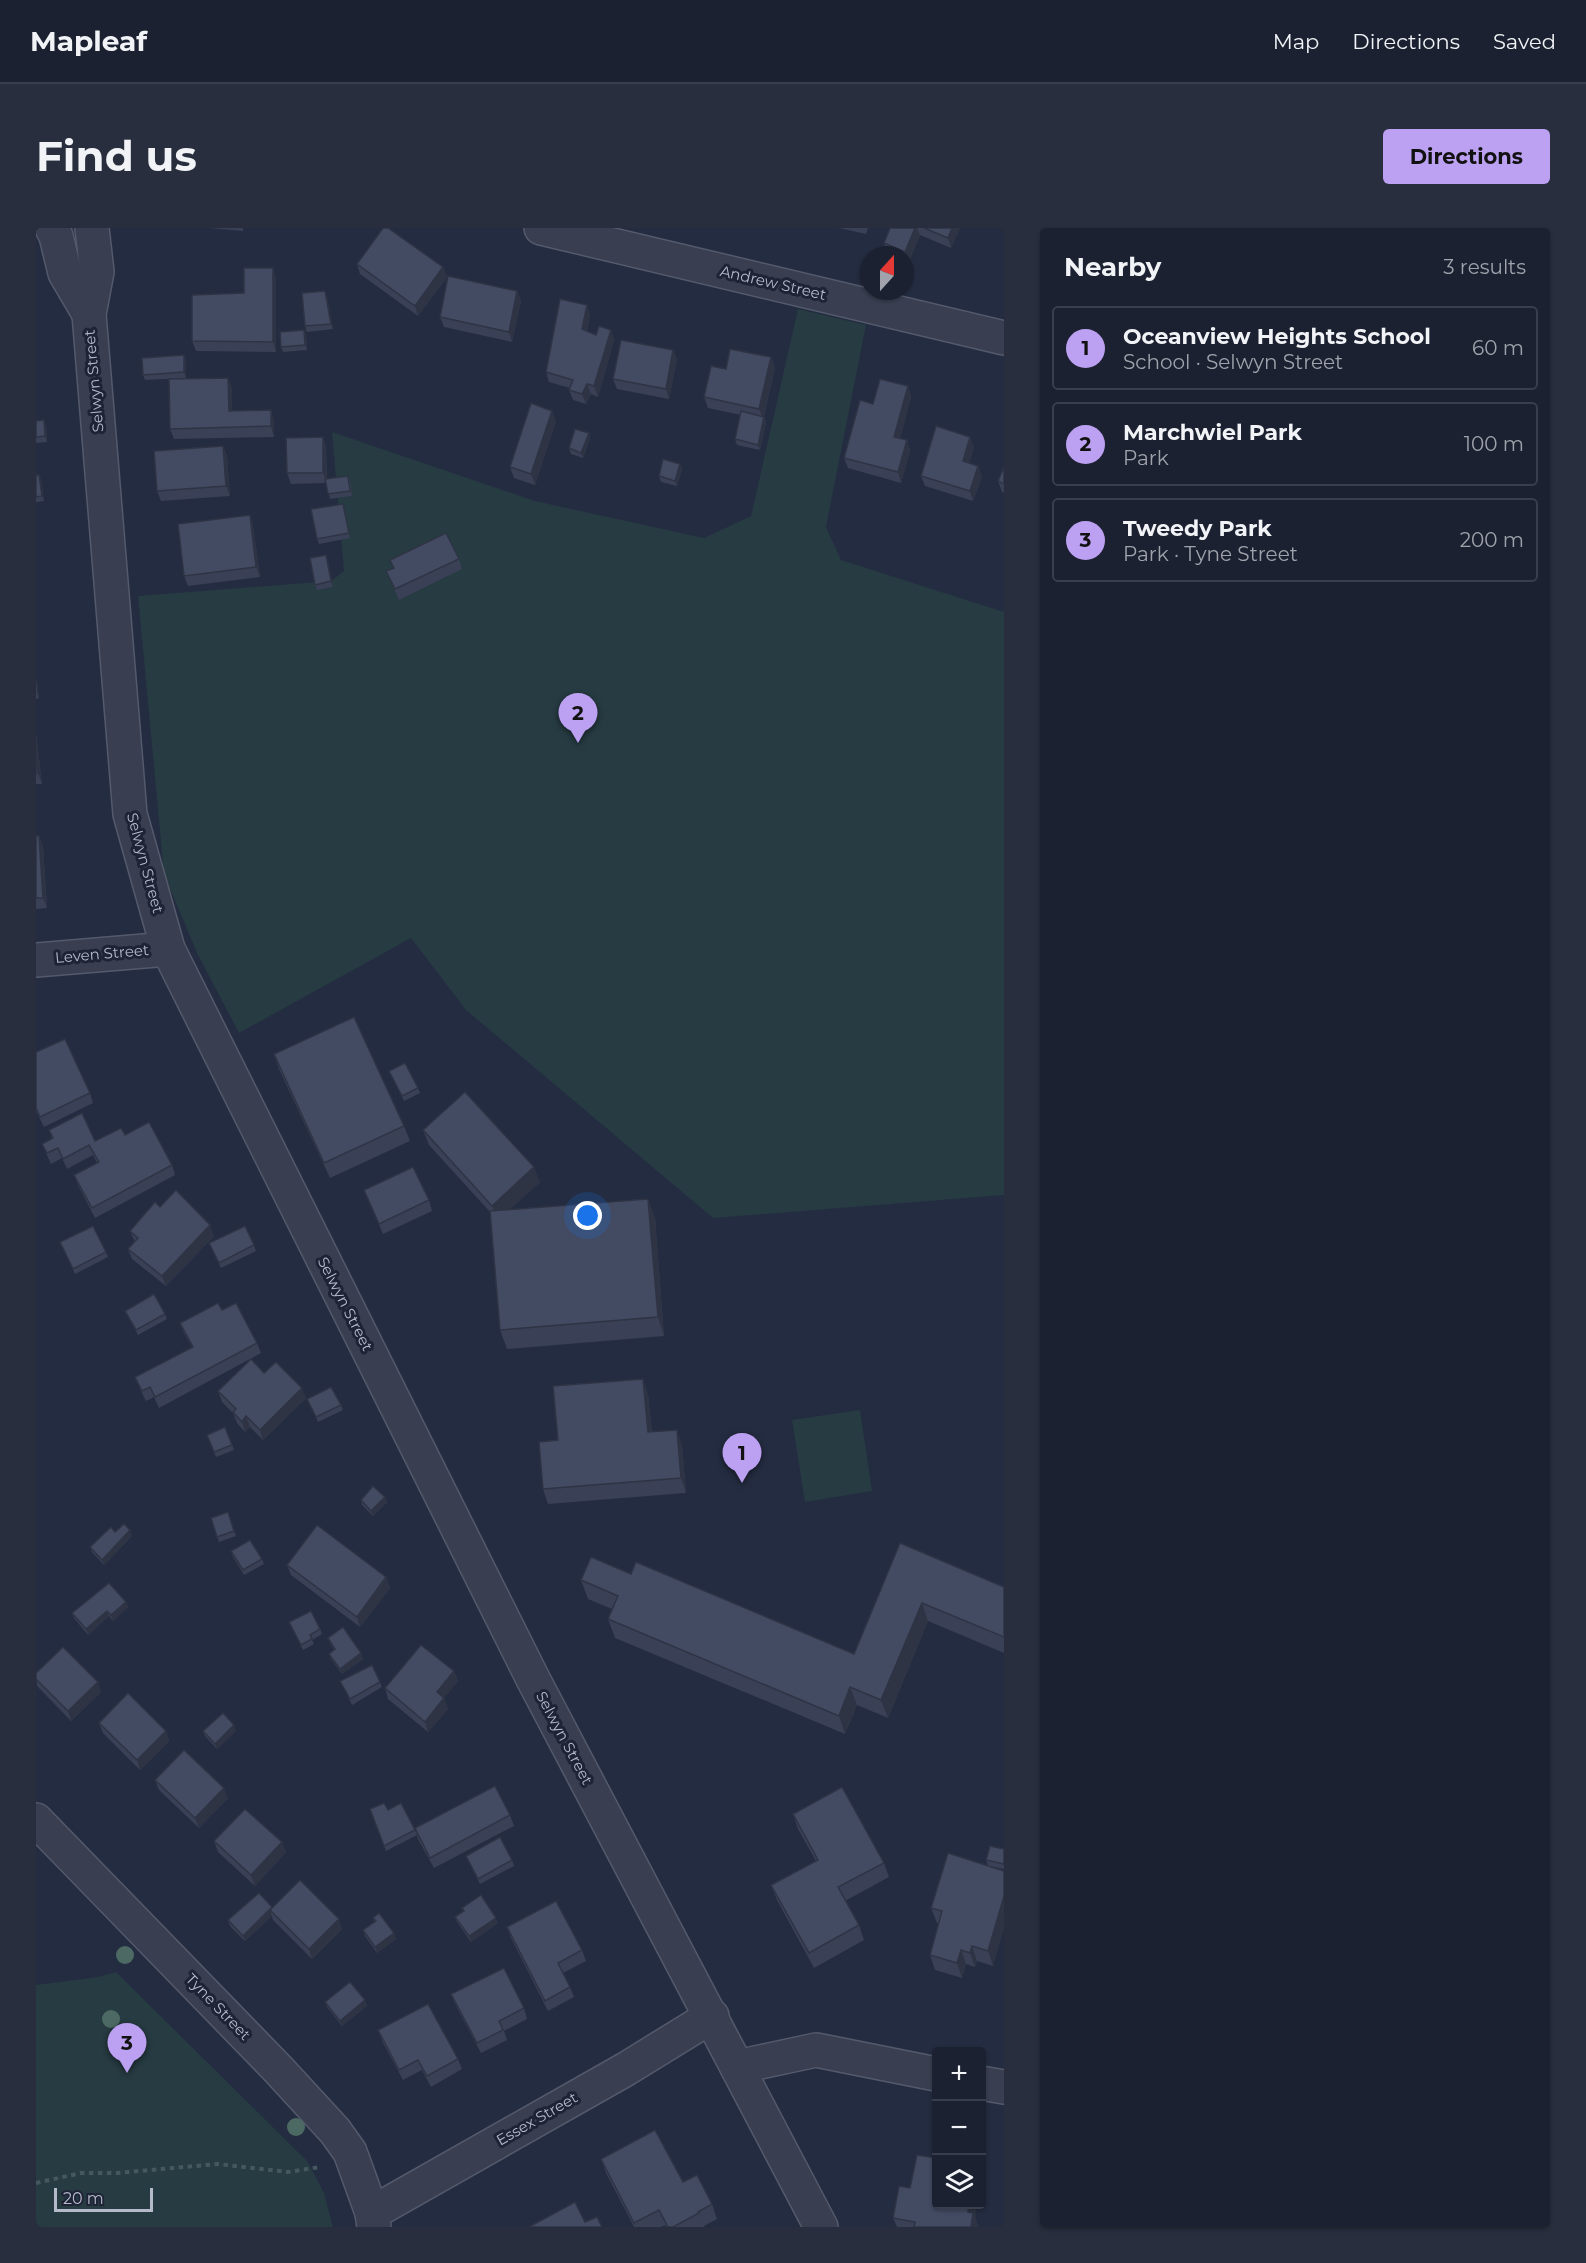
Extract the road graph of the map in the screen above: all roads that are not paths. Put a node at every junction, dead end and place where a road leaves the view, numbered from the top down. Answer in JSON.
{"nodes":[{"id":1,"x":52,"y":228,"type":"edge"},
{"id":2,"x":92,"y":228,"type":"edge"},
{"id":3,"x":541,"y":228,"type":"edge"},
{"id":4,"x":88,"y":314,"type":"junction"},
{"id":5,"x":1004,"y":338,"type":"edge"},
{"id":6,"x":168,"y":949,"type":"junction"},
{"id":7,"x":36,"y":960,"type":"edge"},
{"id":8,"x":36,"y":1820,"type":"edge"},
{"id":9,"x":712,"y":2016,"type":"junction"},
{"id":10,"x":737,"y":2067,"type":"junction"},
{"id":11,"x":932,"y":2073,"type":"edge"},
{"id":12,"x":986,"y":2084,"type":"edge"},
{"id":13,"x":1004,"y":2087,"type":"edge"},
{"id":14,"x":373,"y":2220,"type":"edge"},
{"id":15,"x":821,"y":2227,"type":"edge"}],
"edges":[{"from":1,"to":4,"type":"street","name":"Selwyn Street"},
{"from":2,"to":4,"type":"street","name":"Selwyn Street"},
{"from":3,"to":5,"type":"street","name":"Andrew Street"},
{"from":4,"to":6,"type":"street","name":"Selwyn Street"},
{"from":6,"to":7,"type":"street","name":"Leven Street"},
{"from":6,"to":9,"type":"street","name":"Selwyn Street"},
{"from":8,"to":14,"type":"street","name":"Tyne Street"},
{"from":9,"to":10,"type":"street","name":"Selwyn Street"},
{"from":9,"to":14,"type":"street","name":"Essex Street"},
{"from":10,"to":11,"type":"street"},
{"from":10,"to":15,"type":"street","name":"Selwyn Street"},
{"from":12,"to":13,"type":"street"}]}
